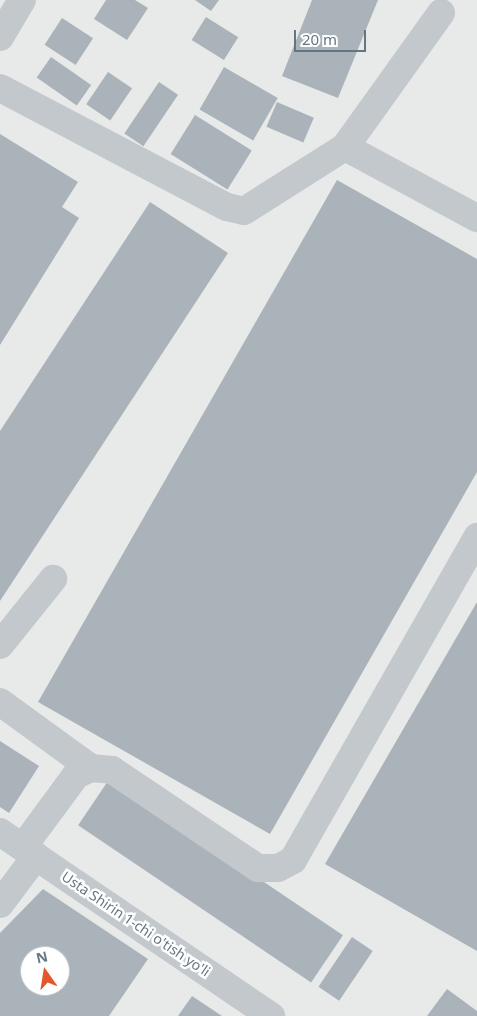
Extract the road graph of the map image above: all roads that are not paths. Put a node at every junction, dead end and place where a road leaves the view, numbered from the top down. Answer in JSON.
{"nodes":[{"id":1,"x":22,"y":0,"type":"edge"},
{"id":2,"x":441,"y":13,"type":"dead end"},
{"id":3,"x":0,"y":37,"type":"edge"},
{"id":4,"x":0,"y":88,"type":"edge"},
{"id":5,"x":345,"y":147,"type":"junction"},
{"id":6,"x":477,"y":218,"type":"edge"},
{"id":7,"x":477,"y":537,"type":"edge"},
{"id":8,"x":54,"y":579,"type":"dead end"},
{"id":9,"x":0,"y":646,"type":"edge"},
{"id":10,"x":0,"y":702,"type":"edge"},
{"id":11,"x":91,"y":768,"type":"junction"},
{"id":12,"x":0,"y":832,"type":"edge"},
{"id":13,"x":29,"y":852,"type":"junction"},
{"id":14,"x":0,"y":904,"type":"edge"},
{"id":15,"x":271,"y":1016,"type":"edge"}],
"edges":[{"from":1,"to":3,"type":"street"},
{"from":2,"to":5,"type":"street"},
{"from":4,"to":5,"type":"street"},
{"from":5,"to":6,"type":"street"},
{"from":7,"to":11,"type":"street"},
{"from":8,"to":9,"type":"street"},
{"from":10,"to":11,"type":"street"},
{"from":11,"to":13,"type":"street"},
{"from":12,"to":13,"type":"street","name":"Usta Shirin 1-chi o'tish yo'li"},
{"from":13,"to":14,"type":"street"},
{"from":13,"to":15,"type":"street","name":"Usta Shirin 1-chi o'tish yo'li"}]}
